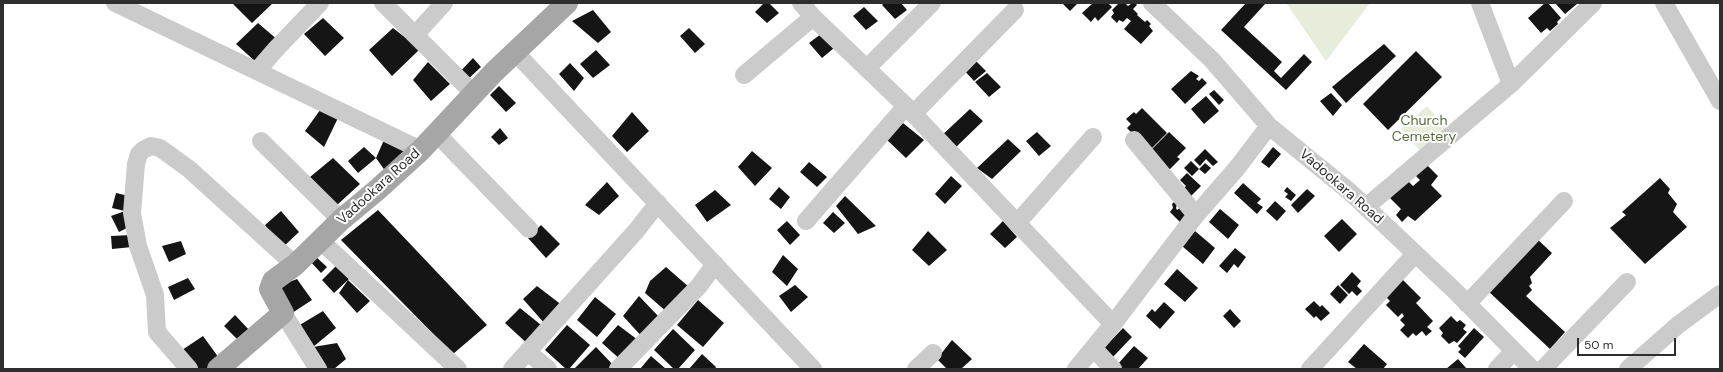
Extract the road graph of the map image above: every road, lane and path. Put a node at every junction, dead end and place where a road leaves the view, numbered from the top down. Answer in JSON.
{"nodes":[{"id":1,"x":320,"y":3,"type":"edge"},
{"id":2,"x":383,"y":3,"type":"edge"},
{"id":3,"x":444,"y":3,"type":"edge"},
{"id":4,"x":567,"y":3,"type":"edge"},
{"id":5,"x":801,"y":3,"type":"edge"},
{"id":6,"x":932,"y":3,"type":"edge"},
{"id":7,"x":1152,"y":3,"type":"edge"},
{"id":8,"x":1480,"y":3,"type":"edge"},
{"id":9,"x":1593,"y":3,"type":"edge"},
{"id":10,"x":1664,"y":3,"type":"edge"},
{"id":11,"x":115,"y":4,"type":"edge"},
{"id":12,"x":1015,"y":10,"type":"dead end"},
{"id":13,"x":813,"y":17,"type":"junction"},
{"id":14,"x":415,"y":35,"type":"junction"},
{"id":15,"x":515,"y":52,"type":"junction"},
{"id":16,"x":867,"y":68,"type":"junction"},
{"id":17,"x":257,"y":71,"type":"junction"},
{"id":18,"x":744,"y":75,"type":"dead end"},
{"id":19,"x":1512,"y":84,"type":"junction"},
{"id":20,"x":473,"y":93,"type":"junction"},
{"id":21,"x":1720,"y":101,"type":"edge"},
{"id":22,"x":909,"y":110,"type":"junction"},
{"id":23,"x":1269,"y":126,"type":"junction"},
{"id":24,"x":436,"y":133,"type":"junction"},
{"id":25,"x":1093,"y":137,"type":"dead end"},
{"id":26,"x":1134,"y":140,"type":"dead end"},
{"id":27,"x":261,"y":141,"type":"dead end"},
{"id":28,"x":421,"y":150,"type":"junction"},
{"id":29,"x":1564,"y":202,"type":"dead end"},
{"id":30,"x":658,"y":203,"type":"junction"},
{"id":31,"x":1366,"y":207,"type":"junction"},
{"id":32,"x":1196,"y":215,"type":"junction"},
{"id":33,"x":341,"y":220,"type":"junction"},
{"id":34,"x":806,"y":221,"type":"dead end"},
{"id":35,"x":1018,"y":222,"type":"junction"},
{"id":36,"x":529,"y":229,"type":"dead end"},
{"id":37,"x":321,"y":242,"type":"junction"},
{"id":38,"x":1415,"y":254,"type":"junction"},
{"id":39,"x":716,"y":264,"type":"junction"},
{"id":40,"x":295,"y":265,"type":"junction"},
{"id":41,"x":1627,"y":282,"type":"dead end"},
{"id":42,"x":1720,"y":294,"type":"edge"},
{"id":43,"x":1467,"y":304,"type":"junction"},
{"id":44,"x":283,"y":313,"type":"junction"},
{"id":45,"x":1113,"y":324,"type":"junction"},
{"id":46,"x":1094,"y":348,"type":"junction"},
{"id":47,"x":1514,"y":351,"type":"junction"},
{"id":48,"x":528,"y":352,"type":"junction"},
{"id":49,"x":933,"y":353,"type":"dead end"},
{"id":50,"x":189,"y":369,"type":"edge"},
{"id":51,"x":218,"y":369,"type":"edge"},
{"id":52,"x":318,"y":369,"type":"edge"},
{"id":53,"x":458,"y":369,"type":"edge"},
{"id":54,"x":512,"y":369,"type":"edge"},
{"id":55,"x":548,"y":369,"type":"edge"},
{"id":56,"x":618,"y":369,"type":"edge"},
{"id":57,"x":813,"y":369,"type":"edge"},
{"id":58,"x":916,"y":369,"type":"edge"},
{"id":59,"x":1076,"y":369,"type":"edge"},
{"id":60,"x":1113,"y":369,"type":"edge"},
{"id":61,"x":1310,"y":369,"type":"edge"},
{"id":62,"x":1497,"y":369,"type":"edge"},
{"id":63,"x":1532,"y":369,"type":"edge"},
{"id":64,"x":1543,"y":369,"type":"edge"},
{"id":65,"x":1628,"y":369,"type":"edge"}],
"edges":[{"from":1,"to":17,"type":"street"},
{"from":2,"to":14,"type":"street"},
{"from":3,"to":14,"type":"street"},
{"from":4,"to":15,"type":"main road","name":"Vadookara Road"},
{"from":5,"to":13,"type":"street"},
{"from":6,"to":16,"type":"street"},
{"from":7,"to":23,"type":"street","name":"Vadookara Road"},
{"from":8,"to":19,"type":"street"},
{"from":9,"to":19,"type":"street"},
{"from":10,"to":21,"type":"street"},
{"from":11,"to":17,"type":"street"},
{"from":12,"to":22,"type":"street"},
{"from":13,"to":16,"type":"street"},
{"from":13,"to":18,"type":"street"},
{"from":14,"to":20,"type":"street"},
{"from":15,"to":20,"type":"main road","name":"Vadookara Road"},
{"from":15,"to":30,"type":"street"},
{"from":16,"to":22,"type":"street"},
{"from":17,"to":28,"type":"street"},
{"from":19,"to":31,"type":"street"},
{"from":20,"to":24,"type":"main road","name":"Vadookara Road"},
{"from":22,"to":34,"type":"street"},
{"from":22,"to":35,"type":"street"},
{"from":23,"to":31,"type":"street","name":"Vadookara Road"},
{"from":23,"to":32,"type":"street"},
{"from":24,"to":28,"type":"main road","name":"Vadookara Road"},
{"from":24,"to":36,"type":"street"},
{"from":25,"to":35,"type":"street"},
{"from":26,"to":32,"type":"street"},
{"from":27,"to":33,"type":"street"},
{"from":28,"to":33,"type":"main road","name":"Vadookara Road"},
{"from":29,"to":43,"type":"street"},
{"from":30,"to":39,"type":"street"},
{"from":30,"to":48,"type":"street"},
{"from":31,"to":38,"type":"street","name":"Vadookara Road"},
{"from":32,"to":45,"type":"street"},
{"from":33,"to":37,"type":"main road","name":"Vadookara Road"},
{"from":35,"to":45,"type":"street"},
{"from":37,"to":40,"type":"main road","name":"Vadookara Road"},
{"from":37,"to":53,"type":"street"},
{"from":38,"to":43,"type":"street","name":"Vadookara Road"},
{"from":38,"to":61,"type":"street"},
{"from":39,"to":56,"type":"street"},
{"from":39,"to":57,"type":"street"},
{"from":40,"to":44,"type":"main road","name":"Vadookara Road"},
{"from":40,"to":50,"type":"street"},
{"from":41,"to":64,"type":"street"},
{"from":42,"to":65,"type":"street"},
{"from":43,"to":47,"type":"street","name":"Vadookara Road"},
{"from":44,"to":51,"type":"main road"},
{"from":44,"to":52,"type":"street"},
{"from":45,"to":46,"type":"street"},
{"from":46,"to":59,"type":"street"},
{"from":46,"to":60,"type":"street"},
{"from":47,"to":62,"type":"street"},
{"from":47,"to":63,"type":"street","name":"Vadookara Road"},
{"from":48,"to":54,"type":"street"},
{"from":48,"to":55,"type":"street"},
{"from":49,"to":58,"type":"street"}]}
